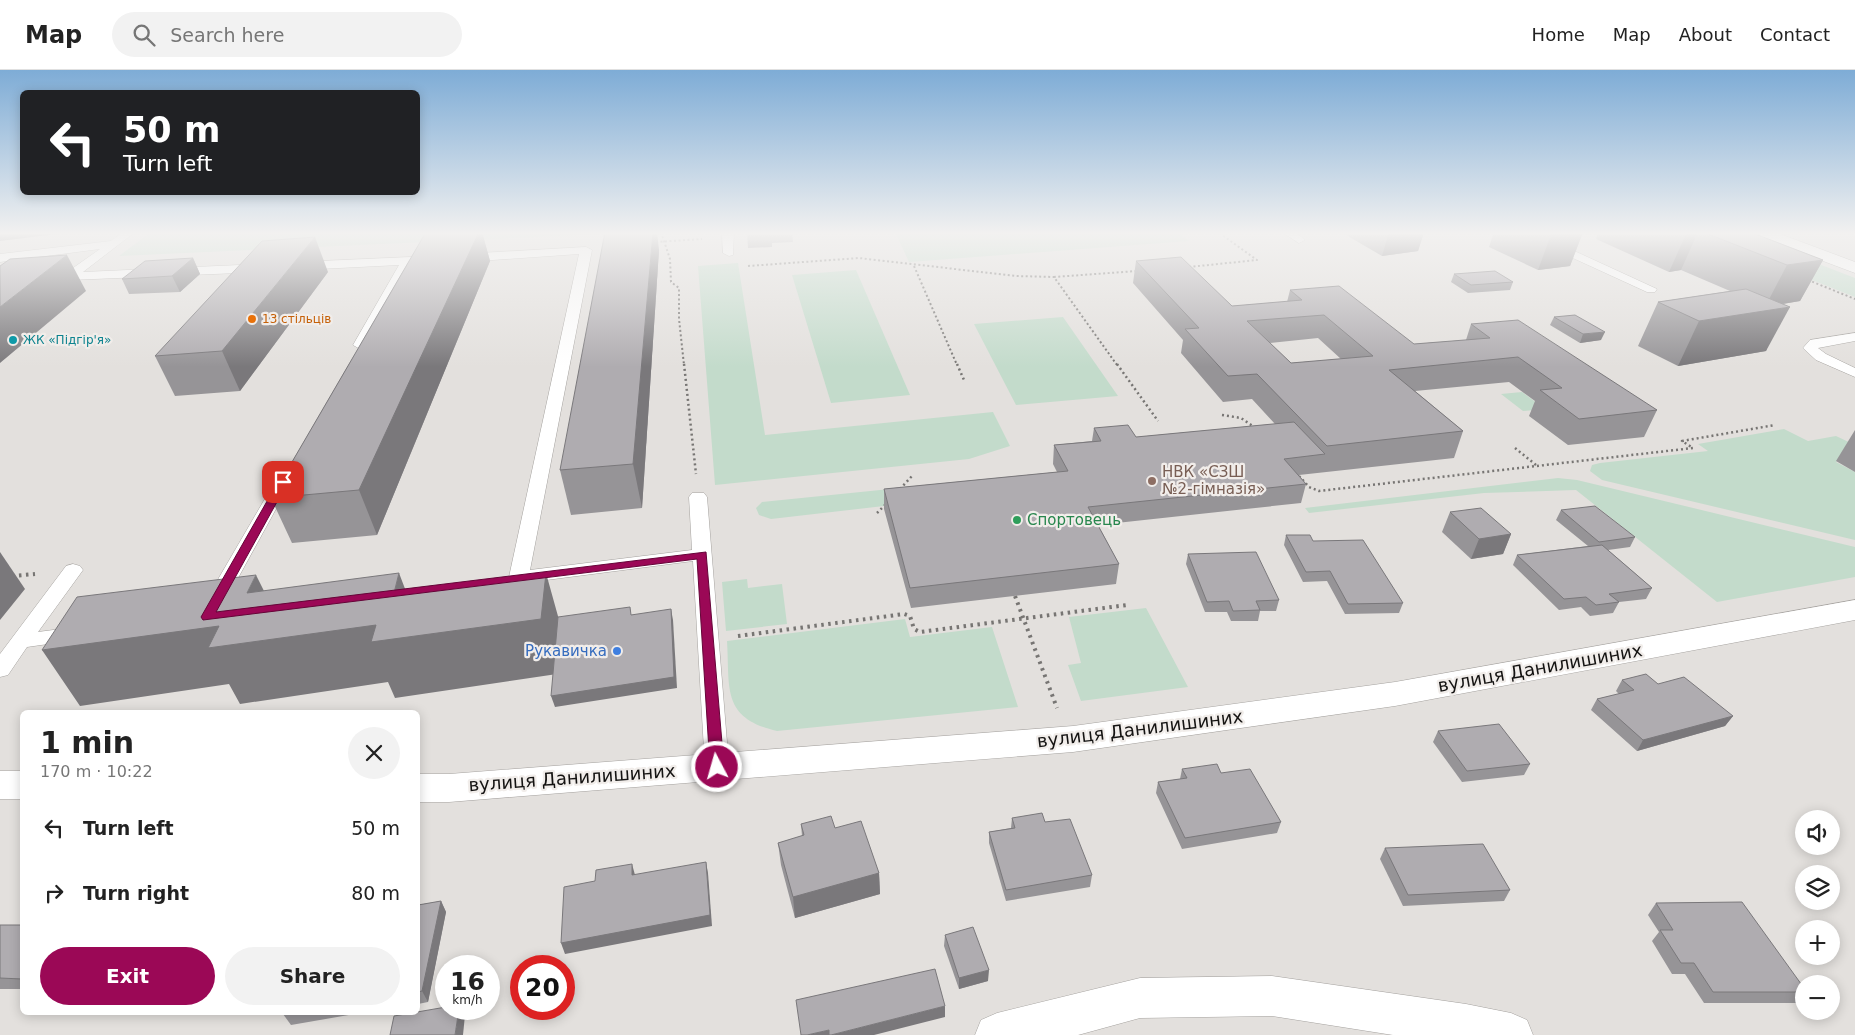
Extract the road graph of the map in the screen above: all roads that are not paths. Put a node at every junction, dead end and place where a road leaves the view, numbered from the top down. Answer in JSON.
{"nodes":[{"id":1,"x":399,"y":277,"type":"edge"},
{"id":2,"x":580,"y":277,"type":"edge"},
{"id":3,"x":1624,"y":277,"type":"edge"},
{"id":4,"x":1651,"y":289,"type":"dead end"},
{"id":5,"x":1855,"y":337,"type":"edge"},
{"id":6,"x":354,"y":357,"type":"edge"},
{"id":7,"x":1855,"y":373,"type":"edge"},
{"id":8,"x":295,"y":461,"type":"edge"},
{"id":9,"x":698,"y":497,"type":"road end"},
{"id":10,"x":702,"y":554,"type":"junction"},
{"id":11,"x":73,"y":570,"type":"dead end"},
{"id":12,"x":1855,"y":610,"type":"edge"},
{"id":13,"x":226,"y":615,"type":"edge"},
{"id":14,"x":98,"y":631,"type":"edge"},
{"id":15,"x":20,"y":641,"type":"junction"},
{"id":16,"x":0,"y":670,"type":"edge"},
{"id":17,"x":717,"y":767,"type":"junction"},
{"id":18,"x":0,"y":785,"type":"edge"},
{"id":19,"x":20,"y":785,"type":"edge"},
{"id":20,"x":420,"y":788,"type":"edge"},
{"id":21,"x":997,"y":1035,"type":"edge"},
{"id":22,"x":1511,"y":1035,"type":"edge"}],
"edges":[{"from":1,"to":6,"type":"lane"},
{"from":2,"to":10,"type":"lane"},
{"from":3,"to":4,"type":"lane"},
{"from":5,"to":7,"type":"lane"},
{"from":8,"to":13,"type":"lane"},
{"from":9,"to":10,"type":"lane"},
{"from":10,"to":17,"type":"lane"},
{"from":11,"to":15,"type":"lane"},
{"from":12,"to":17,"type":"street","name":"вулиця Данилишиних"},
{"from":14,"to":15,"type":"lane"},
{"from":15,"to":16,"type":"lane"},
{"from":17,"to":20,"type":"street","name":"вулиця Данилишиних"},
{"from":18,"to":19,"type":"street"},
{"from":21,"to":22,"type":"street"}]}
